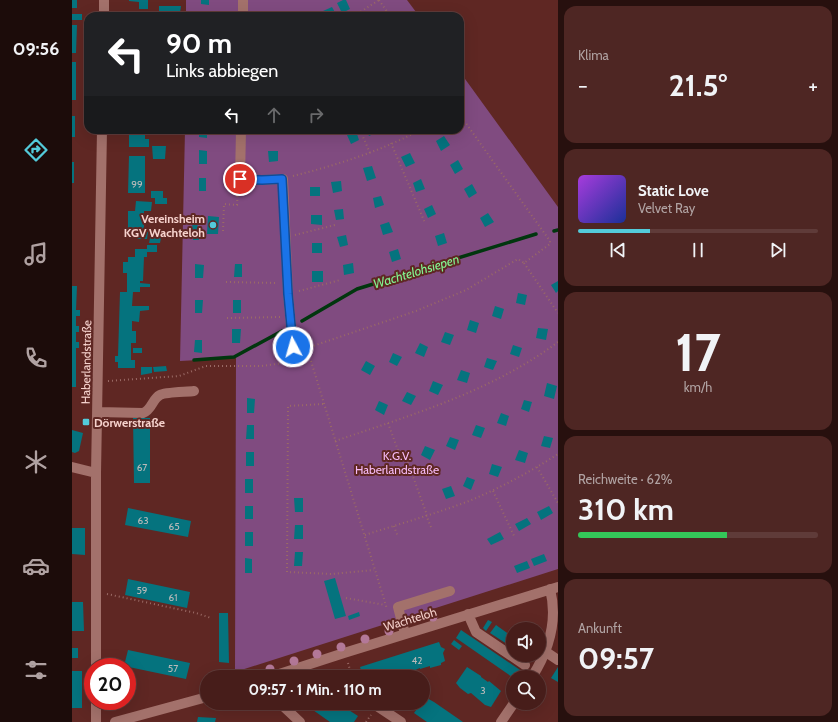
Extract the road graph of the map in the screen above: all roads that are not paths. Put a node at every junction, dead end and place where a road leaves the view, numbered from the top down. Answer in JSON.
{"nodes":[{"id":1,"x":104,"y":0,"type":"edge"},
{"id":2,"x":243,"y":0,"type":"edge"},
{"id":3,"x":104,"y":12,"type":"edge"},
{"id":4,"x":243,"y":12,"type":"edge"},
{"id":5,"x":102,"y":134,"type":"edge"},
{"id":6,"x":241,"y":134,"type":"edge"},
{"id":7,"x":302,"y":354,"type":"road end"},
{"id":8,"x":194,"y":391,"type":"dead end"},
{"id":9,"x":98,"y":412,"type":"junction"},
{"id":10,"x":72,"y":467,"type":"edge"},
{"id":11,"x":96,"y":473,"type":"junction"},
{"id":12,"x":554,"y":588,"type":"edge"},
{"id":13,"x":450,"y":591,"type":"dead end"},
{"id":14,"x":468,"y":614,"type":"junction"},
{"id":15,"x":405,"y":634,"type":"junction"},
{"id":16,"x":546,"y":652,"type":"joint"},
{"id":17,"x":96,"y":658,"type":"edge"},
{"id":18,"x":558,"y":660,"type":"edge"},
{"id":19,"x":525,"y":665,"type":"dead end"},
{"id":20,"x":291,"y":670,"type":"edge"},
{"id":21,"x":200,"y":699,"type":"edge"},
{"id":22,"x":96,"y":710,"type":"edge"},
{"id":23,"x":287,"y":710,"type":"edge"},
{"id":24,"x":383,"y":710,"type":"edge"},
{"id":25,"x":509,"y":710,"type":"edge"},
{"id":26,"x":96,"y":722,"type":"edge"},
{"id":27,"x":116,"y":722,"type":"edge"},
{"id":28,"x":300,"y":722,"type":"edge"},
{"id":29,"x":401,"y":722,"type":"edge"},
{"id":30,"x":501,"y":722,"type":"edge"}],
"edges":[{"from":1,"to":3,"type":"street"},
{"from":2,"to":4,"type":"street"},
{"from":5,"to":9,"type":"street","name":"Haberlandstraße"},
{"from":6,"to":7,"type":"street"},
{"from":8,"to":9,"type":"street"},
{"from":9,"to":11,"type":"street","name":"Haberlandstraße"},
{"from":10,"to":11,"type":"street"},
{"from":11,"to":17,"type":"street","name":"Haberlandstraße"},
{"from":12,"to":14,"type":"street","name":"Wachteloh"},
{"from":12,"to":16,"type":"street"},
{"from":13,"to":15,"type":"street"},
{"from":14,"to":15,"type":"street","name":"Wachteloh"},
{"from":14,"to":19,"type":"street"},
{"from":15,"to":20,"type":"street","name":"Wachteloh"},
{"from":16,"to":18,"type":"street"},
{"from":21,"to":27,"type":"street"},
{"from":22,"to":26,"type":"street"},
{"from":23,"to":28,"type":"street"},
{"from":24,"to":29,"type":"street"},
{"from":25,"to":30,"type":"street"}]}
